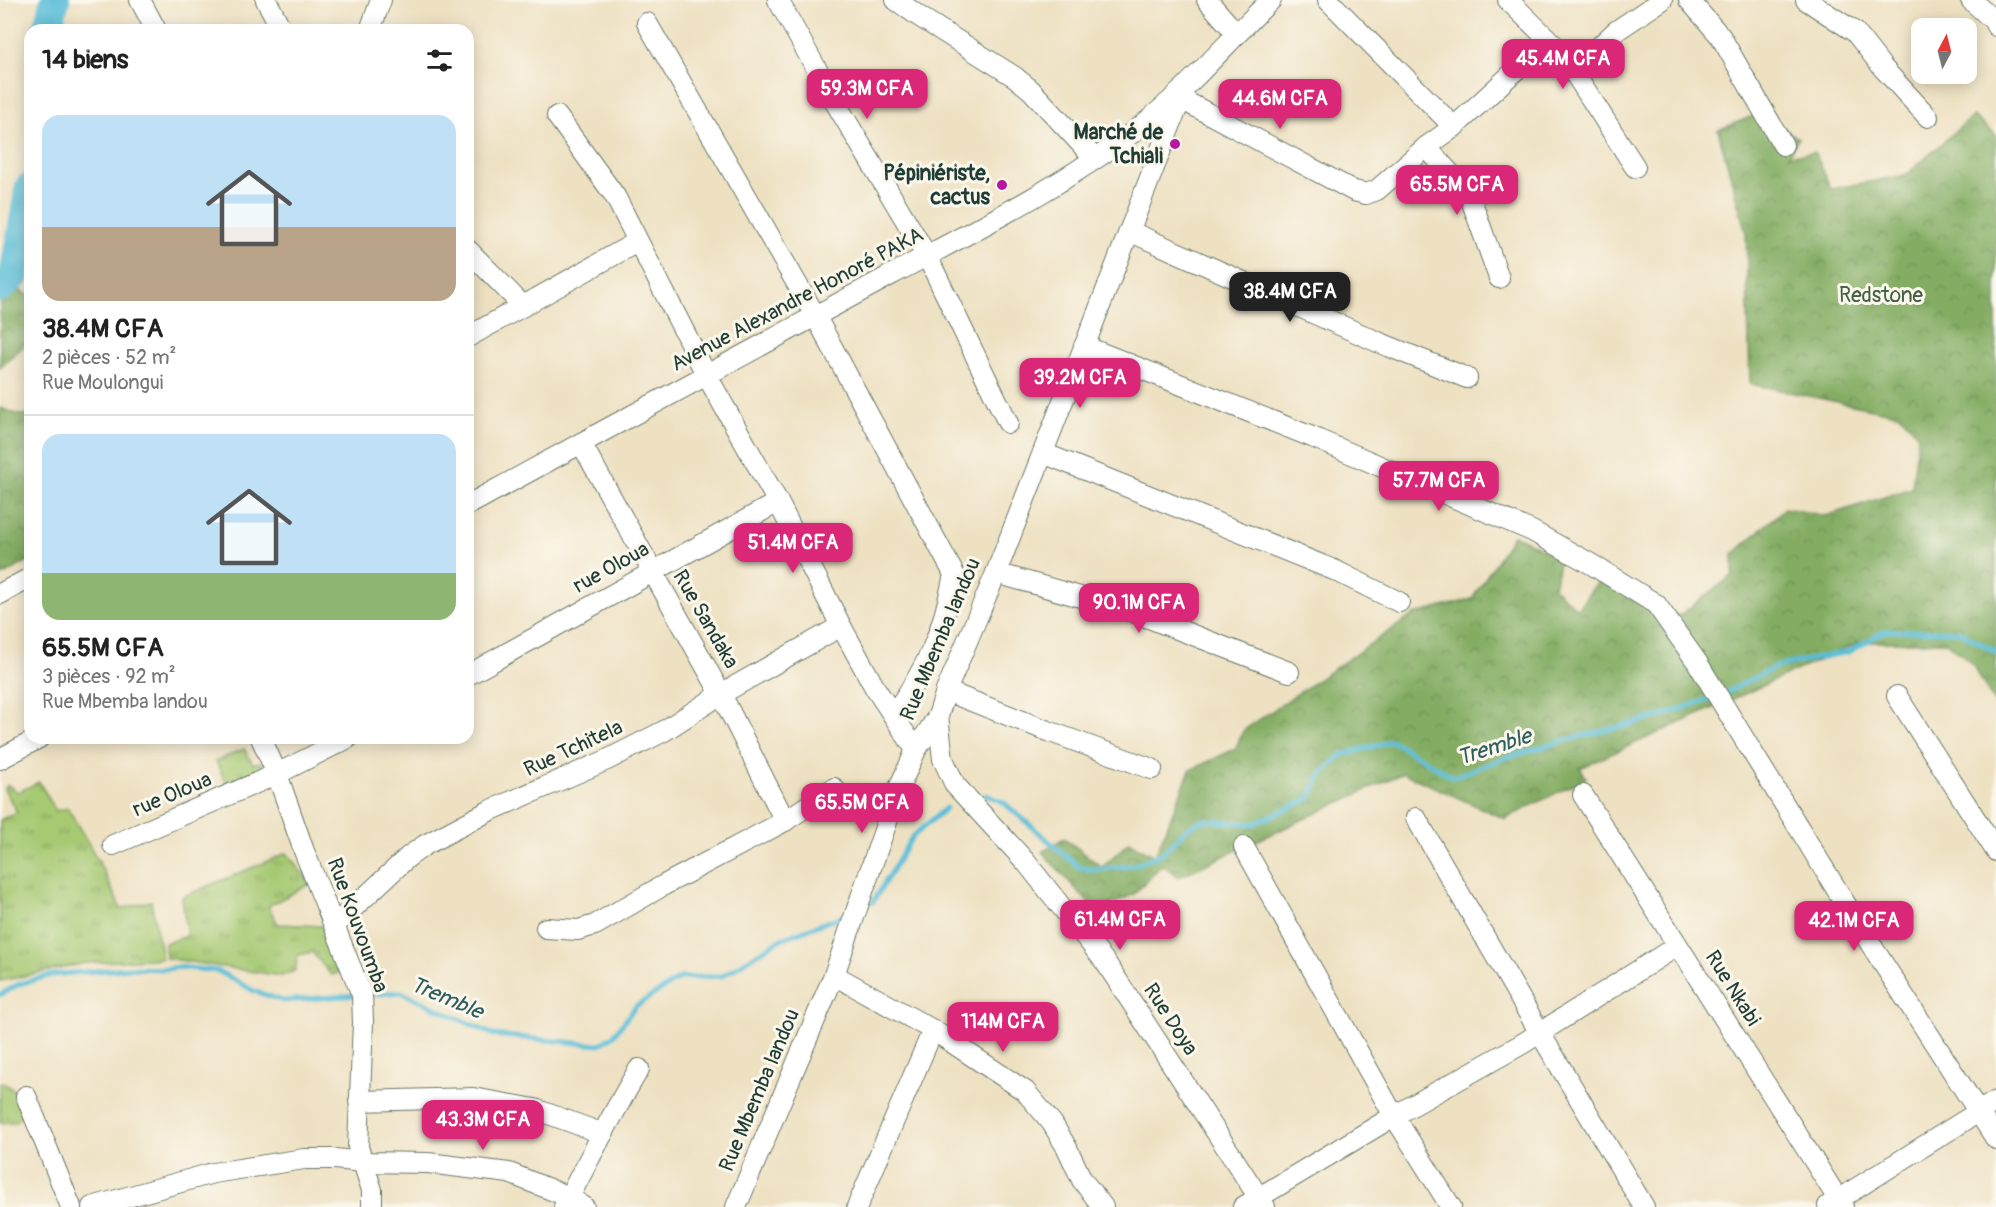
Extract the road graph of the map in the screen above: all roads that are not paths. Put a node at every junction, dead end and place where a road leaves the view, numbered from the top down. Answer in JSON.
{"nodes":[{"id":1,"x":140,"y":0,"type":"edge"},
{"id":2,"x":266,"y":0,"type":"edge"},
{"id":3,"x":381,"y":0,"type":"edge"},
{"id":4,"x":778,"y":0,"type":"edge"},
{"id":5,"x":896,"y":0,"type":"edge"},
{"id":6,"x":1207,"y":0,"type":"edge"},
{"id":7,"x":1271,"y":0,"type":"edge"},
{"id":8,"x":1328,"y":0,"type":"edge"},
{"id":9,"x":1508,"y":0,"type":"edge"},
{"id":10,"x":1662,"y":0,"type":"edge"},
{"id":11,"x":1689,"y":0,"type":"edge"},
{"id":12,"x":1806,"y":0,"type":"edge"},
{"id":13,"x":1971,"y":0,"type":"edge"},
{"id":14,"x":647,"y":23,"type":"dead end"},
{"id":15,"x":1995,"y":23,"type":"edge"},
{"id":16,"x":153,"y":24,"type":"edge"},
{"id":17,"x":279,"y":24,"type":"edge"},
{"id":18,"x":372,"y":24,"type":"edge"},
{"id":19,"x":1236,"y":33,"type":"junction"},
{"id":20,"x":1561,"y":52,"type":"junction"},
{"id":21,"x":1183,"y":93,"type":"junction"},
{"id":22,"x":557,"y":117,"type":"dead end"},
{"id":23,"x":1928,"y":117,"type":"dead end"},
{"id":24,"x":1455,"y":127,"type":"junction"},
{"id":25,"x":1783,"y":145,"type":"dead end"},
{"id":26,"x":1426,"y":147,"type":"junction"},
{"id":27,"x":1095,"y":159,"type":"junction"},
{"id":28,"x":1635,"y":166,"type":"dead end"},
{"id":29,"x":1129,"y":231,"type":"junction"},
{"id":30,"x":638,"y":242,"type":"junction"},
{"id":31,"x":474,"y":256,"type":"edge"},
{"id":32,"x":927,"y":256,"type":"junction"},
{"id":33,"x":1499,"y":278,"type":"dead end"},
{"id":34,"x":523,"y":306,"type":"junction"},
{"id":35,"x":816,"y":317,"type":"junction"},
{"id":36,"x":474,"y":334,"type":"edge"},
{"id":37,"x":1084,"y":346,"type":"junction"},
{"id":38,"x":707,"y":375,"type":"junction"},
{"id":39,"x":1467,"y":378,"type":"dead end"},
{"id":40,"x":1008,"y":423,"type":"dead end"},
{"id":41,"x":581,"y":443,"type":"junction"},
{"id":42,"x":1043,"y":453,"type":"junction"},
{"id":43,"x":474,"y":502,"type":"edge"},
{"id":44,"x":778,"y":502,"type":"junction"},
{"id":45,"x":652,"y":572,"type":"junction"},
{"id":46,"x":996,"y":573,"type":"junction"},
{"id":47,"x":24,"y":581,"type":"edge"},
{"id":48,"x":0,"y":594,"type":"edge"},
{"id":49,"x":1400,"y":602,"type":"dead end"},
{"id":50,"x":841,"y":626,"type":"junction"},
{"id":51,"x":474,"y":672,"type":"edge"},
{"id":52,"x":1289,"y":672,"type":"dead end"},
{"id":53,"x":946,"y":691,"type":"junction"},
{"id":54,"x":721,"y":694,"type":"junction"},
{"id":55,"x":1897,"y":696,"type":"dead end"},
{"id":56,"x":893,"y":715,"type":"junction"},
{"id":57,"x":938,"y":716,"type":"junction"},
{"id":58,"x":28,"y":744,"type":"edge"},
{"id":59,"x":264,"y":744,"type":"edge"},
{"id":60,"x":336,"y":744,"type":"edge"},
{"id":61,"x":916,"y":750,"type":"junction"},
{"id":62,"x":0,"y":759,"type":"edge"},
{"id":63,"x":1152,"y":769,"type":"dead end"},
{"id":64,"x":277,"y":774,"type":"junction"},
{"id":65,"x":834,"y":788,"type":"dead end"},
{"id":66,"x":1583,"y":795,"type":"dead end"},
{"id":67,"x":1416,"y":818,"type":"dead end"},
{"id":68,"x":785,"y":821,"type":"junction"},
{"id":69,"x":112,"y":845,"type":"dead end"},
{"id":70,"x":1244,"y":847,"type":"dead end"},
{"id":71,"x":1996,"y":851,"type":"edge"},
{"id":72,"x":335,"y":925,"type":"junction"},
{"id":73,"x":546,"y":928,"type":"dead end"},
{"id":74,"x":1677,"y":946,"type":"junction"},
{"id":75,"x":834,"y":975,"type":"junction"},
{"id":76,"x":933,"y":1030,"type":"junction"},
{"id":77,"x":1540,"y":1033,"type":"junction"},
{"id":78,"x":639,"y":1069,"type":"dead end"},
{"id":79,"x":27,"y":1096,"type":"dead end"},
{"id":80,"x":359,"y":1101,"type":"junction"},
{"id":81,"x":1996,"y":1101,"type":"edge"},
{"id":82,"x":1979,"y":1112,"type":"junction"},
{"id":83,"x":1394,"y":1116,"type":"junction"},
{"id":84,"x":601,"y":1133,"type":"junction"},
{"id":85,"x":1996,"y":1139,"type":"edge"},
{"id":86,"x":363,"y":1162,"type":"junction"},
{"id":87,"x":572,"y":1204,"type":"edge"},
{"id":88,"x":1256,"y":1204,"type":"edge"},
{"id":89,"x":1836,"y":1205,"type":"edge"},
{"id":90,"x":71,"y":1207,"type":"edge"},
{"id":91,"x":92,"y":1207,"type":"edge"},
{"id":92,"x":372,"y":1207,"type":"edge"},
{"id":93,"x":735,"y":1207,"type":"edge"},
{"id":94,"x":857,"y":1207,"type":"edge"},
{"id":95,"x":1102,"y":1207,"type":"edge"},
{"id":96,"x":1451,"y":1207,"type":"edge"},
{"id":97,"x":1644,"y":1207,"type":"edge"}],
"edges":[{"from":1,"to":16,"type":"street"},
{"from":2,"to":17,"type":"street"},
{"from":3,"to":18,"type":"street"},
{"from":4,"to":32,"type":"street"},
{"from":5,"to":27,"type":"street"},
{"from":6,"to":19,"type":"street"},
{"from":7,"to":19,"type":"street","name":"Avenue Alexandre Honoré PAKA"},
{"from":8,"to":24,"type":"street"},
{"from":9,"to":20,"type":"street"},
{"from":10,"to":20,"type":"street"},
{"from":11,"to":25,"type":"street"},
{"from":12,"to":23,"type":"street"},
{"from":13,"to":15,"type":"street"},
{"from":14,"to":35,"type":"street"},
{"from":19,"to":21,"type":"street","name":"Avenue Alexandre Honoré PAKA"},
{"from":20,"to":24,"type":"street"},
{"from":20,"to":28,"type":"street"},
{"from":21,"to":26,"type":"street"},
{"from":21,"to":27,"type":"street","name":"Avenue Alexandre Honoré PAKA"},
{"from":21,"to":29,"type":"street","name":"Rue Mbemba landou"},
{"from":22,"to":30,"type":"street"},
{"from":24,"to":26,"type":"street"},
{"from":26,"to":33,"type":"street"},
{"from":27,"to":32,"type":"street","name":"Avenue Alexandre Honoré PAKA"},
{"from":29,"to":37,"type":"street","name":"Rue Mbemba landou"},
{"from":29,"to":39,"type":"street"},
{"from":30,"to":34,"type":"street"},
{"from":30,"to":38,"type":"street"},
{"from":31,"to":34,"type":"street"},
{"from":32,"to":35,"type":"street","name":"Avenue Alexandre Honoré PAKA"},
{"from":32,"to":40,"type":"street"},
{"from":34,"to":36,"type":"street"},
{"from":35,"to":38,"type":"street","name":"Avenue Alexandre Honoré PAKA"},
{"from":35,"to":56,"type":"street"},
{"from":37,"to":42,"type":"street","name":"Rue Mbemba landou"},
{"from":37,"to":82,"type":"street"},
{"from":38,"to":41,"type":"street","name":"Avenue Alexandre Honoré PAKA"},
{"from":38,"to":44,"type":"street"},
{"from":41,"to":43,"type":"street","name":"Avenue Alexandre Honoré PAKA"},
{"from":41,"to":45,"type":"street","name":"Rue Sandaka"},
{"from":42,"to":46,"type":"street","name":"Rue Mbemba landou"},
{"from":42,"to":49,"type":"street"},
{"from":44,"to":45,"type":"street","name":"rue Oloua"},
{"from":44,"to":50,"type":"street"},
{"from":45,"to":51,"type":"street","name":"rue Oloua"},
{"from":45,"to":54,"type":"street","name":"Rue Sandaka"},
{"from":46,"to":52,"type":"street"},
{"from":46,"to":53,"type":"street","name":"Rue Mbemba landou"},
{"from":47,"to":48,"type":"street"},
{"from":50,"to":54,"type":"street","name":"Rue Tchitela"},
{"from":50,"to":56,"type":"street"},
{"from":53,"to":57,"type":"street","name":"Rue Mbemba landou"},
{"from":53,"to":63,"type":"street"},
{"from":54,"to":68,"type":"street","name":"Rue Sandaka"},
{"from":54,"to":72,"type":"street","name":"Rue Tchitela"},
{"from":55,"to":71,"type":"street"},
{"from":56,"to":61,"type":"street"},
{"from":57,"to":61,"type":"street","name":"Rue Mbemba landou"},
{"from":57,"to":88,"type":"street","name":"Rue Doya"},
{"from":58,"to":62,"type":"street"},
{"from":59,"to":64,"type":"street","name":"Rue Kouvoumba"},
{"from":60,"to":64,"type":"street","name":"rue Oloua"},
{"from":61,"to":75,"type":"street","name":"Rue Mbemba landou"},
{"from":64,"to":69,"type":"street","name":"rue Oloua"},
{"from":64,"to":72,"type":"street","name":"Rue Kouvoumba"},
{"from":65,"to":68,"type":"street"},
{"from":66,"to":74,"type":"street","name":"Rue Nkabi"},
{"from":67,"to":77,"type":"street"},
{"from":68,"to":73,"type":"street"},
{"from":70,"to":83,"type":"street"},
{"from":72,"to":80,"type":"street","name":"Rue Kouvoumba"},
{"from":74,"to":77,"type":"street"},
{"from":74,"to":89,"type":"street","name":"Rue Nkabi"},
{"from":75,"to":76,"type":"street"},
{"from":75,"to":93,"type":"street","name":"Rue Mbemba landou"},
{"from":76,"to":94,"type":"street"},
{"from":76,"to":95,"type":"street"},
{"from":77,"to":83,"type":"street"},
{"from":77,"to":97,"type":"street"},
{"from":78,"to":84,"type":"street"},
{"from":79,"to":90,"type":"street"},
{"from":80,"to":84,"type":"street"},
{"from":80,"to":86,"type":"street","name":"Rue Kouvoumba"},
{"from":81,"to":82,"type":"street"},
{"from":82,"to":85,"type":"street"},
{"from":82,"to":89,"type":"street"},
{"from":83,"to":88,"type":"street"},
{"from":83,"to":96,"type":"street"},
{"from":84,"to":87,"type":"street"},
{"from":86,"to":87,"type":"street"},
{"from":86,"to":91,"type":"street"},
{"from":86,"to":92,"type":"street","name":"Rue Kouvoumba"}]}
